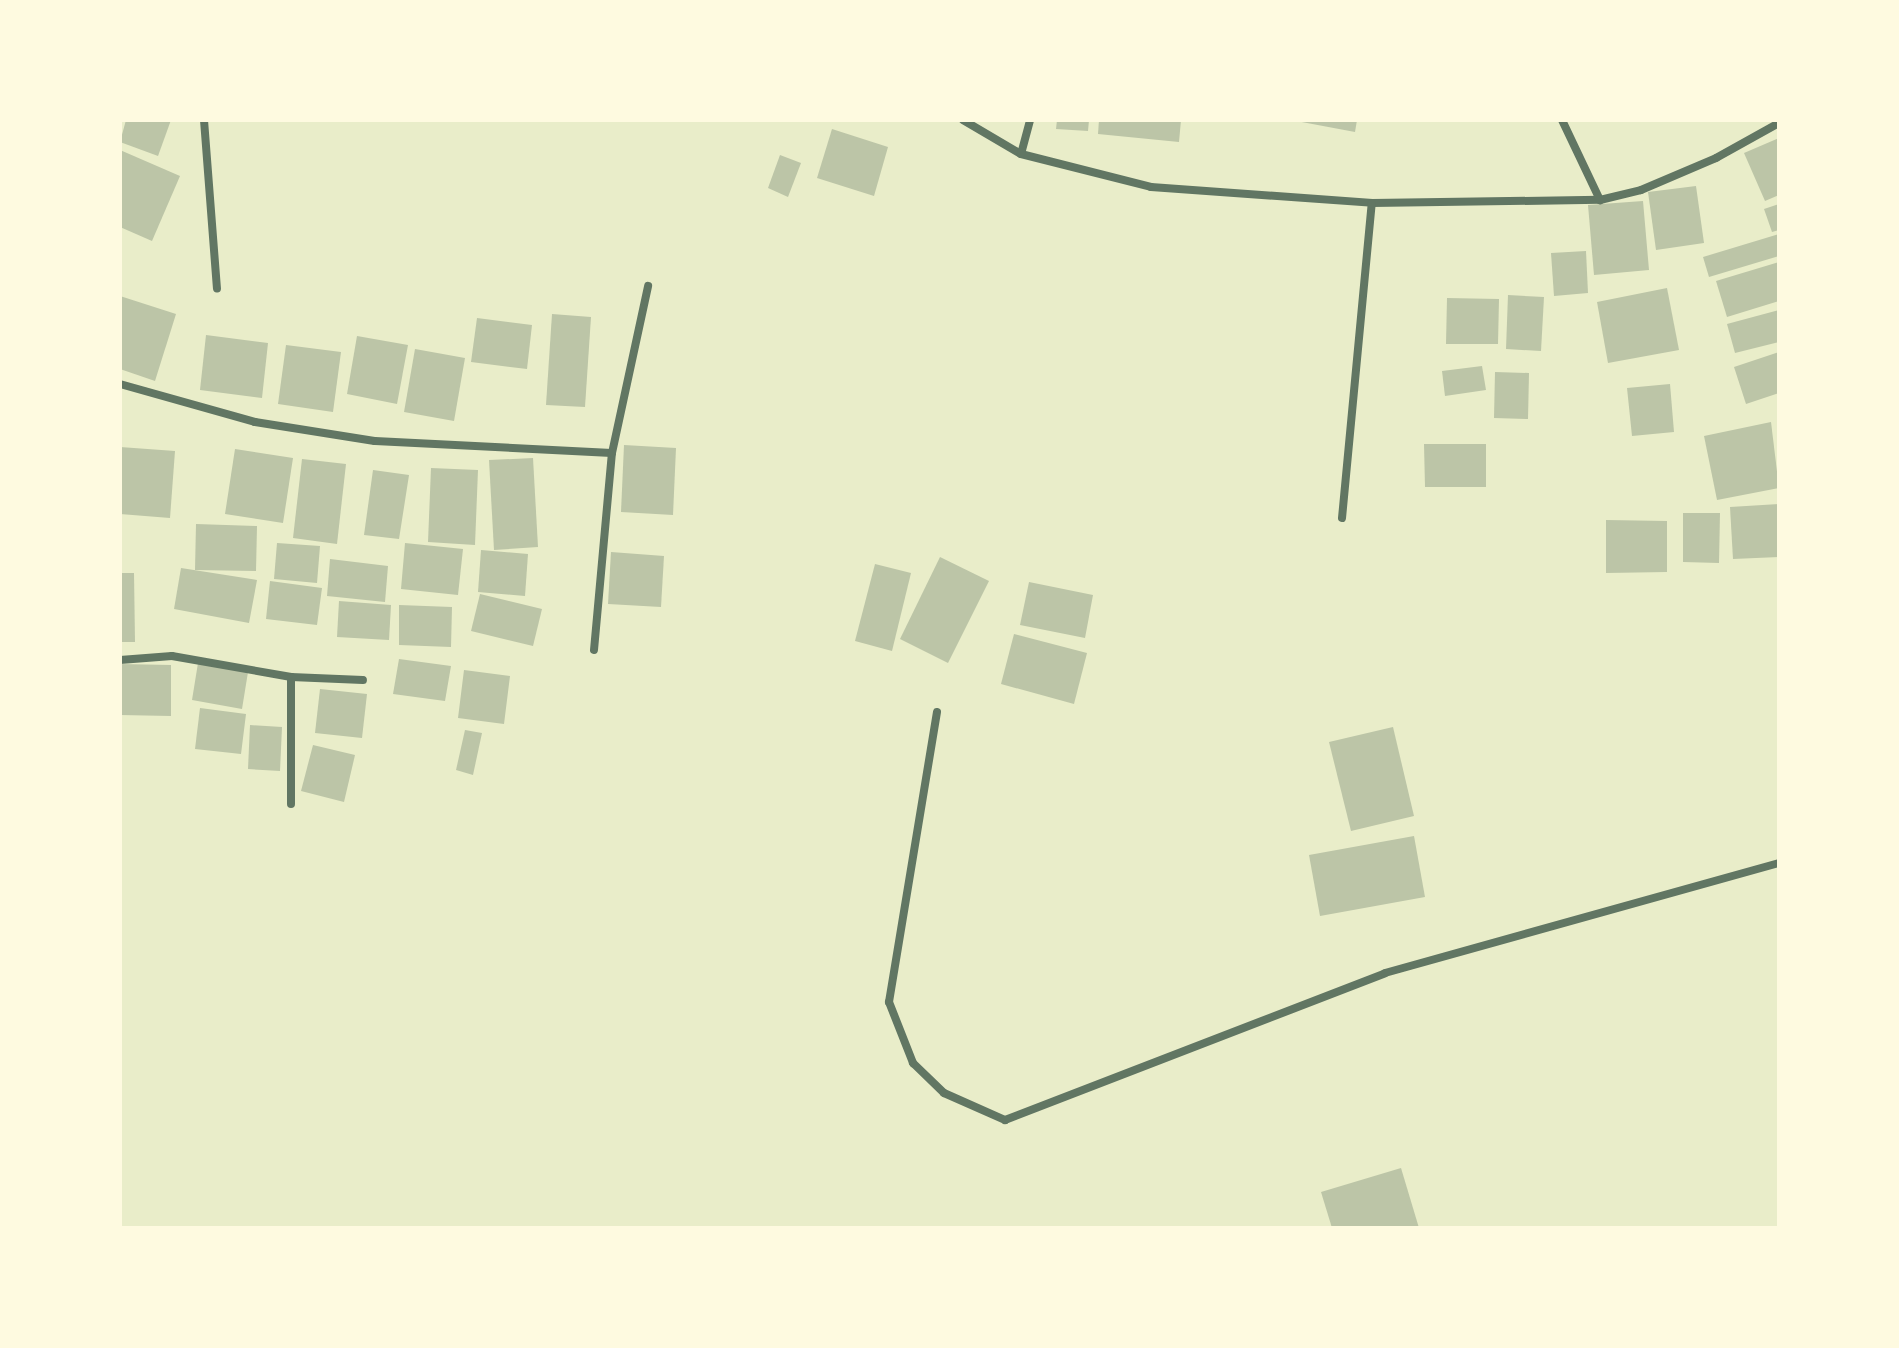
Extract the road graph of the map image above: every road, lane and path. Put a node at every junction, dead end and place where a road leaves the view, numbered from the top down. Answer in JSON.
{"nodes":[{"id":1,"x":204,"y":120,"type":"edge"},
{"id":2,"x":963,"y":120,"type":"edge"},
{"id":3,"x":1030,"y":120,"type":"edge"},
{"id":4,"x":1562,"y":120,"type":"edge"},
{"id":5,"x":1779,"y":123,"type":"edge"},
{"id":6,"x":1021,"y":154,"type":"junction"},
{"id":7,"x":1600,"y":200,"type":"junction"},
{"id":8,"x":1372,"y":203,"type":"junction"},
{"id":9,"x":648,"y":286,"type":"dead end"},
{"id":10,"x":217,"y":288,"type":"dead end"},
{"id":11,"x":120,"y":384,"type":"edge"},
{"id":12,"x":612,"y":453,"type":"junction"},
{"id":13,"x":1342,"y":518,"type":"dead end"},
{"id":14,"x":594,"y":650,"type":"dead end"},
{"id":15,"x":120,"y":660,"type":"edge"},
{"id":16,"x":291,"y":677,"type":"junction"},
{"id":17,"x":363,"y":680,"type":"dead end"},
{"id":18,"x":937,"y":712,"type":"dead end"},
{"id":19,"x":291,"y":804,"type":"dead end"},
{"id":20,"x":1779,"y":863,"type":"edge"}],
"edges":[{"from":1,"to":10,"type":"street"},
{"from":2,"to":6,"type":"street"},
{"from":3,"to":6,"type":"street"},
{"from":4,"to":7,"type":"street"},
{"from":5,"to":7,"type":"street"},
{"from":6,"to":8,"type":"street"},
{"from":7,"to":8,"type":"street"},
{"from":8,"to":13,"type":"street"},
{"from":9,"to":12,"type":"street"},
{"from":11,"to":12,"type":"street"},
{"from":12,"to":14,"type":"street"},
{"from":15,"to":16,"type":"street"},
{"from":16,"to":17,"type":"street"},
{"from":16,"to":19,"type":"street"},
{"from":18,"to":20,"type":"street"}]}
